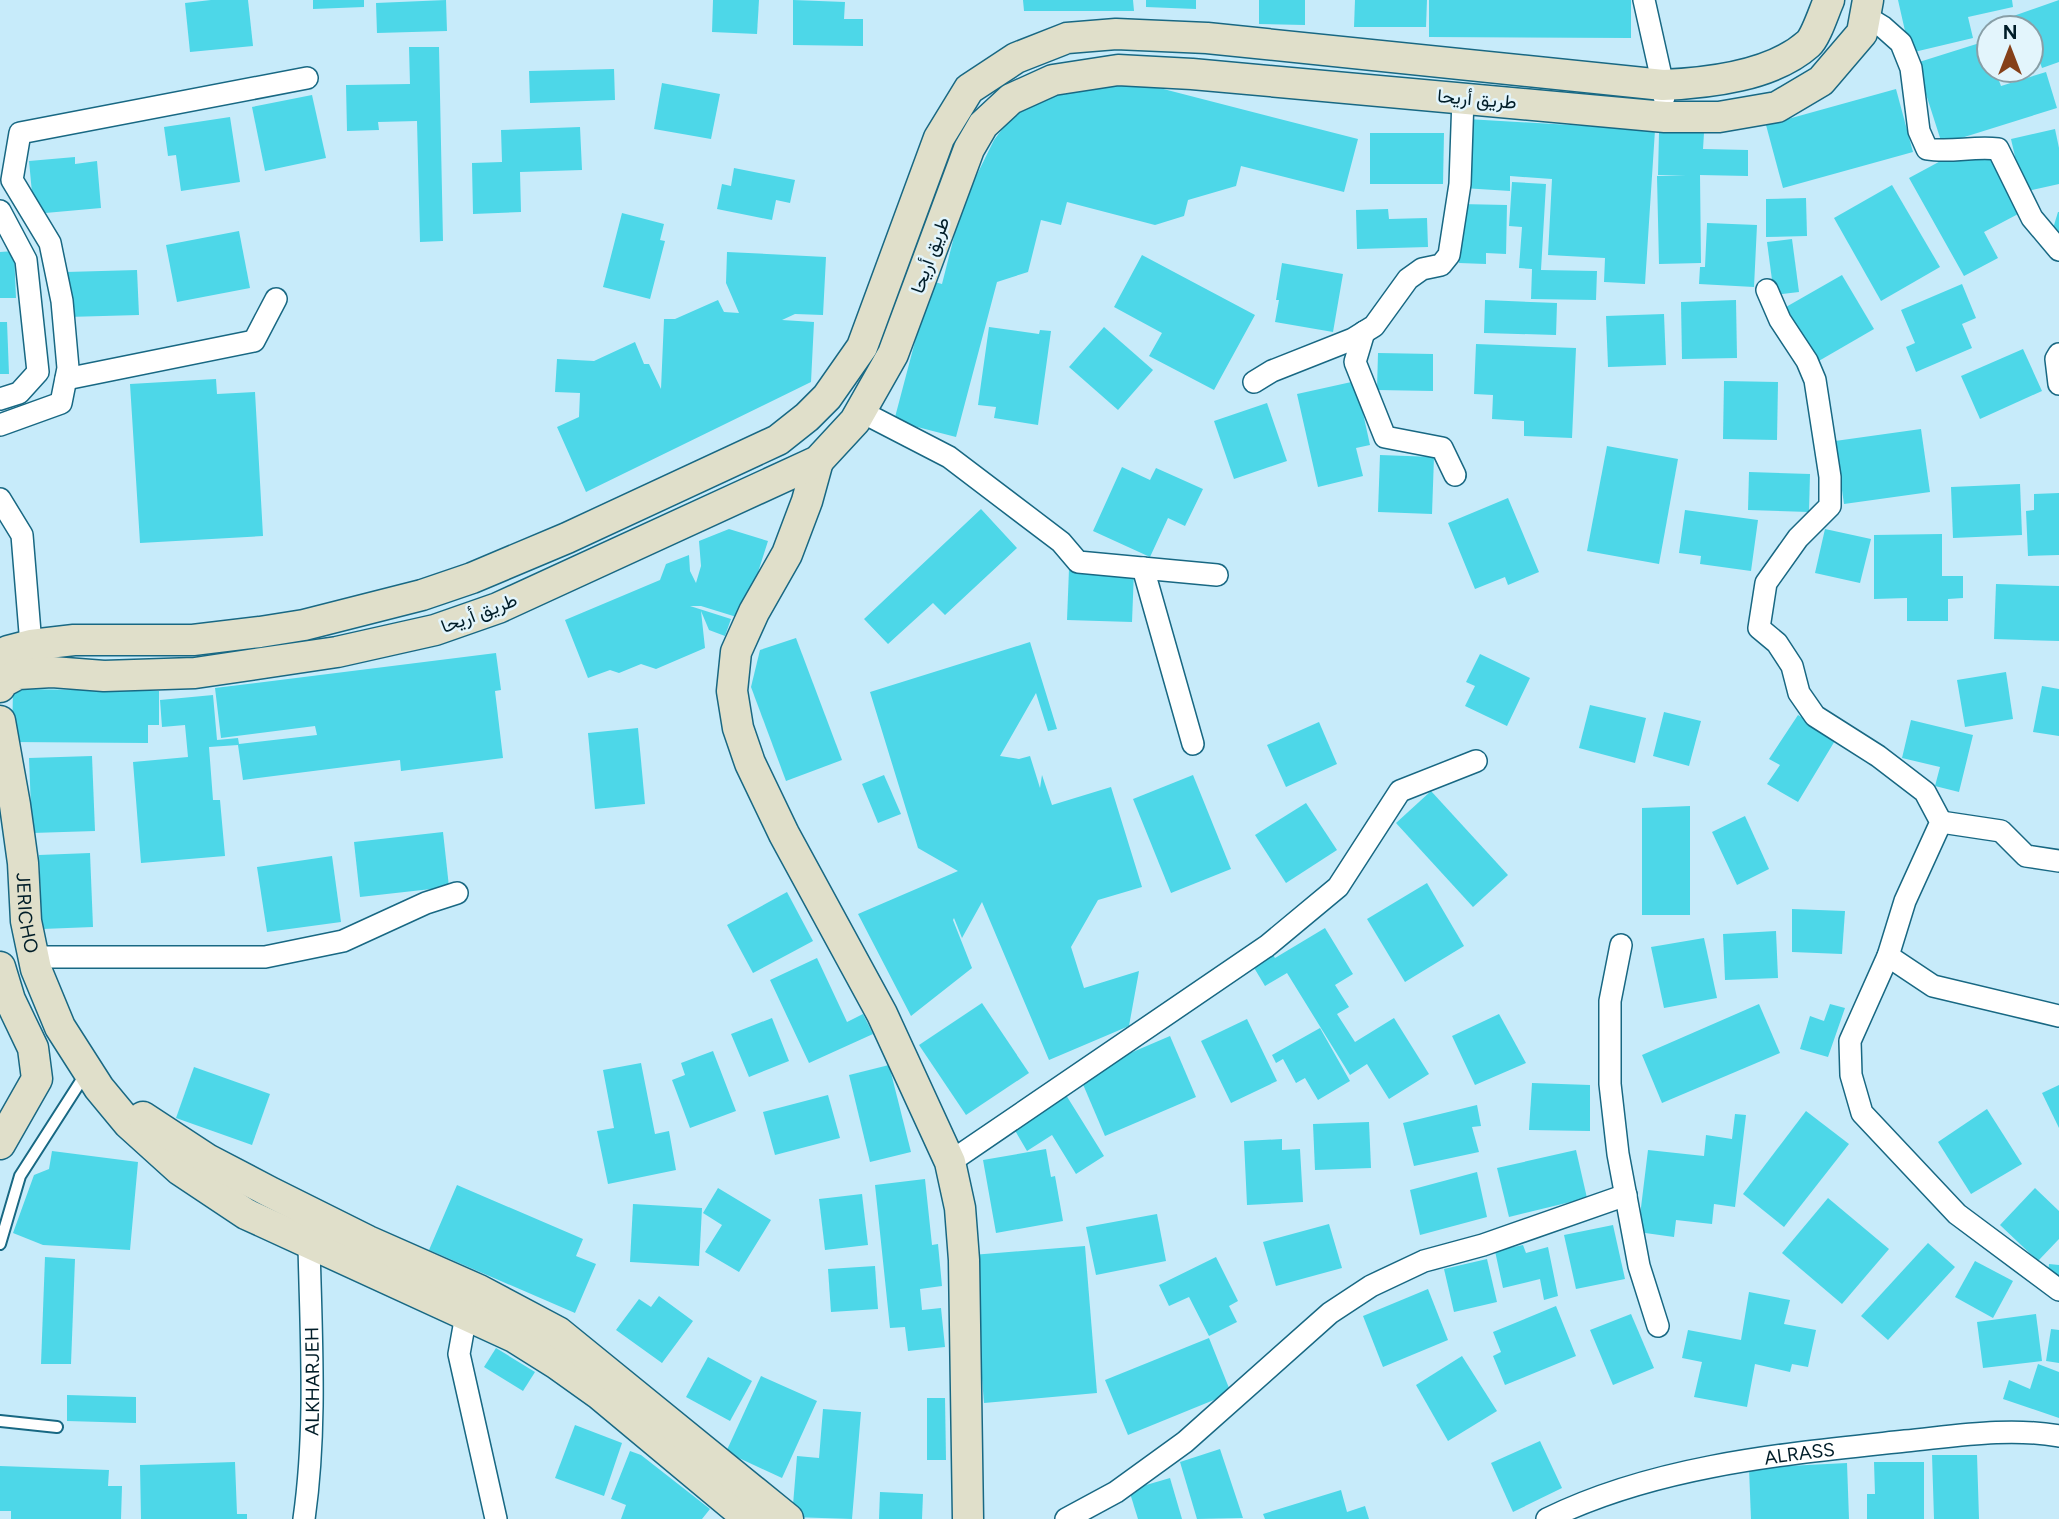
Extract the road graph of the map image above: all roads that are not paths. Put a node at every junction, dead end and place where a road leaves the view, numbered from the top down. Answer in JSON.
{"nodes":[{"id":1,"x":1644,"y":0,"type":"edge"},
{"id":2,"x":1829,"y":0,"type":"edge"},
{"id":3,"x":1867,"y":8,"type":"edge"},
{"id":4,"x":307,"y":78,"type":"dead end"},
{"id":5,"x":1663,"y":85,"type":"junction"},
{"id":6,"x":1463,"y":97,"type":"junction"},
{"id":7,"x":1665,"y":117,"type":"junction"},
{"id":8,"x":0,"y":211,"type":"edge"},
{"id":9,"x":2059,"y":250,"type":"edge"},
{"id":10,"x":1767,"y":290,"type":"dead end"},
{"id":11,"x":276,"y":299,"type":"dead end"},
{"id":12,"x":1364,"y":332,"type":"junction"},
{"id":13,"x":2059,"y":354,"type":"edge"},
{"id":14,"x":66,"y":379,"type":"junction"},
{"id":15,"x":1254,"y":382,"type":"dead end"},
{"id":16,"x":2059,"y":384,"type":"edge"},
{"id":17,"x":0,"y":399,"type":"edge"},
{"id":18,"x":860,"y":411,"type":"junction"},
{"id":19,"x":0,"y":425,"type":"edge"},
{"id":20,"x":742,"y":457,"type":"junction"},
{"id":21,"x":818,"y":460,"type":"junction"},
{"id":22,"x":1455,"y":475,"type":"dead end"},
{"id":23,"x":759,"y":489,"type":"junction"},
{"id":24,"x":0,"y":499,"type":"edge"},
{"id":25,"x":1143,"y":568,"type":"junction"},
{"id":26,"x":1217,"y":575,"type":"dead end"},
{"id":27,"x":193,"y":640,"type":"junction"},
{"id":28,"x":32,"y":645,"type":"junction"},
{"id":29,"x":0,"y":661,"type":"edge"},
{"id":30,"x":195,"y":673,"type":"junction"},
{"id":31,"x":0,"y":687,"type":"edge"},
{"id":32,"x":0,"y":722,"type":"edge"},
{"id":33,"x":1193,"y":744,"type":"dead end"},
{"id":34,"x":1476,"y":761,"type":"dead end"},
{"id":35,"x":1941,"y":822,"type":"junction"},
{"id":36,"x":2059,"y":860,"type":"edge"},
{"id":37,"x":457,"y":893,"type":"dead end"},
{"id":38,"x":1621,"y":945,"type":"dead end"},
{"id":39,"x":1888,"y":956,"type":"junction"},
{"id":40,"x":33,"y":957,"type":"junction"},
{"id":41,"x":0,"y":967,"type":"edge"},
{"id":42,"x":5,"y":1001,"type":"edge"},
{"id":43,"x":2059,"y":1016,"type":"edge"},
{"id":44,"x":93,"y":1080,"type":"junction"},
{"id":45,"x":0,"y":1144,"type":"edge"},
{"id":46,"x":950,"y":1162,"type":"junction"},
{"id":47,"x":1626,"y":1195,"type":"junction"},
{"id":48,"x":0,"y":1244,"type":"edge"},
{"id":49,"x":309,"y":1245,"type":"junction"},
{"id":50,"x":2059,"y":1290,"type":"edge"},
{"id":51,"x":472,"y":1303,"type":"junction"},
{"id":52,"x":1658,"y":1326,"type":"dead end"},
{"id":53,"x":0,"y":1421,"type":"edge"},
{"id":54,"x":57,"y":1427,"type":"dead end"},
{"id":55,"x":2059,"y":1436,"type":"edge"},
{"id":56,"x":304,"y":1519,"type":"edge"},
{"id":57,"x":496,"y":1519,"type":"edge"},
{"id":58,"x":749,"y":1519,"type":"edge"},
{"id":59,"x":788,"y":1519,"type":"edge"},
{"id":60,"x":968,"y":1519,"type":"edge"},
{"id":61,"x":1066,"y":1519,"type":"edge"},
{"id":62,"x":1547,"y":1519,"type":"edge"}],
"edges":[{"from":1,"to":5,"type":"street"},
{"from":2,"to":5,"type":"main road","name":"طريق أريحا"},
{"from":3,"to":7,"type":"main road","name":"طريق أريحا"},
{"from":3,"to":9,"type":"street"},
{"from":4,"to":14,"type":"street"},
{"from":5,"to":7,"type":"street"},
{"from":5,"to":20,"type":"main road","name":"طريق أريحا"},
{"from":6,"to":7,"type":"main road","name":"طريق أريحا"},
{"from":6,"to":12,"type":"street"},
{"from":6,"to":18,"type":"main road","name":"طريق أريحا"},
{"from":8,"to":17,"type":"street"},
{"from":10,"to":35,"type":"street"},
{"from":11,"to":14,"type":"street"},
{"from":12,"to":15,"type":"street"},
{"from":12,"to":22,"type":"street"},
{"from":13,"to":16,"type":"street"},
{"from":14,"to":19,"type":"street"},
{"from":18,"to":21,"type":"main road","name":"طريق أريحا"},
{"from":18,"to":25,"type":"street"},
{"from":20,"to":23,"type":"main road"},
{"from":20,"to":27,"type":"main road","name":"طريق أريحا"},
{"from":21,"to":23,"type":"main road","name":"طريق أريحا"},
{"from":21,"to":46,"type":"main road"},
{"from":23,"to":30,"type":"main road","name":"طريق أريحا"},
{"from":24,"to":28,"type":"street"},
{"from":25,"to":26,"type":"street"},
{"from":25,"to":33,"type":"street"},
{"from":27,"to":28,"type":"main road"},
{"from":27,"to":30,"type":"main road"},
{"from":28,"to":29,"type":"main road"},
{"from":30,"to":31,"type":"main road","name":"طريق أريحا"},
{"from":32,"to":40,"type":"main road","name":"JERICHO"},
{"from":34,"to":46,"type":"street"},
{"from":35,"to":36,"type":"street"},
{"from":35,"to":39,"type":"street"},
{"from":37,"to":40,"type":"street"},
{"from":38,"to":47,"type":"street"},
{"from":39,"to":43,"type":"street"},
{"from":39,"to":50,"type":"street"},
{"from":40,"to":44,"type":"main road","name":"JERICHO"},
{"from":41,"to":42,"type":"main road"},
{"from":42,"to":45,"type":"main road"},
{"from":44,"to":48,"type":"lane"},
{"from":44,"to":49,"type":"main road","name":"JERICHO"},
{"from":44,"to":51,"type":"main road"},
{"from":46,"to":60,"type":"main road"},
{"from":47,"to":52,"type":"street"},
{"from":47,"to":61,"type":"street"},
{"from":49,"to":51,"type":"main road","name":"JERICHO"},
{"from":49,"to":56,"type":"street","name":"ALKHARJEH"},
{"from":51,"to":57,"type":"street"},
{"from":51,"to":58,"type":"main road"},
{"from":51,"to":59,"type":"main road"},
{"from":53,"to":54,"type":"lane"},
{"from":55,"to":62,"type":"street","name":"ALRASS"}]}
